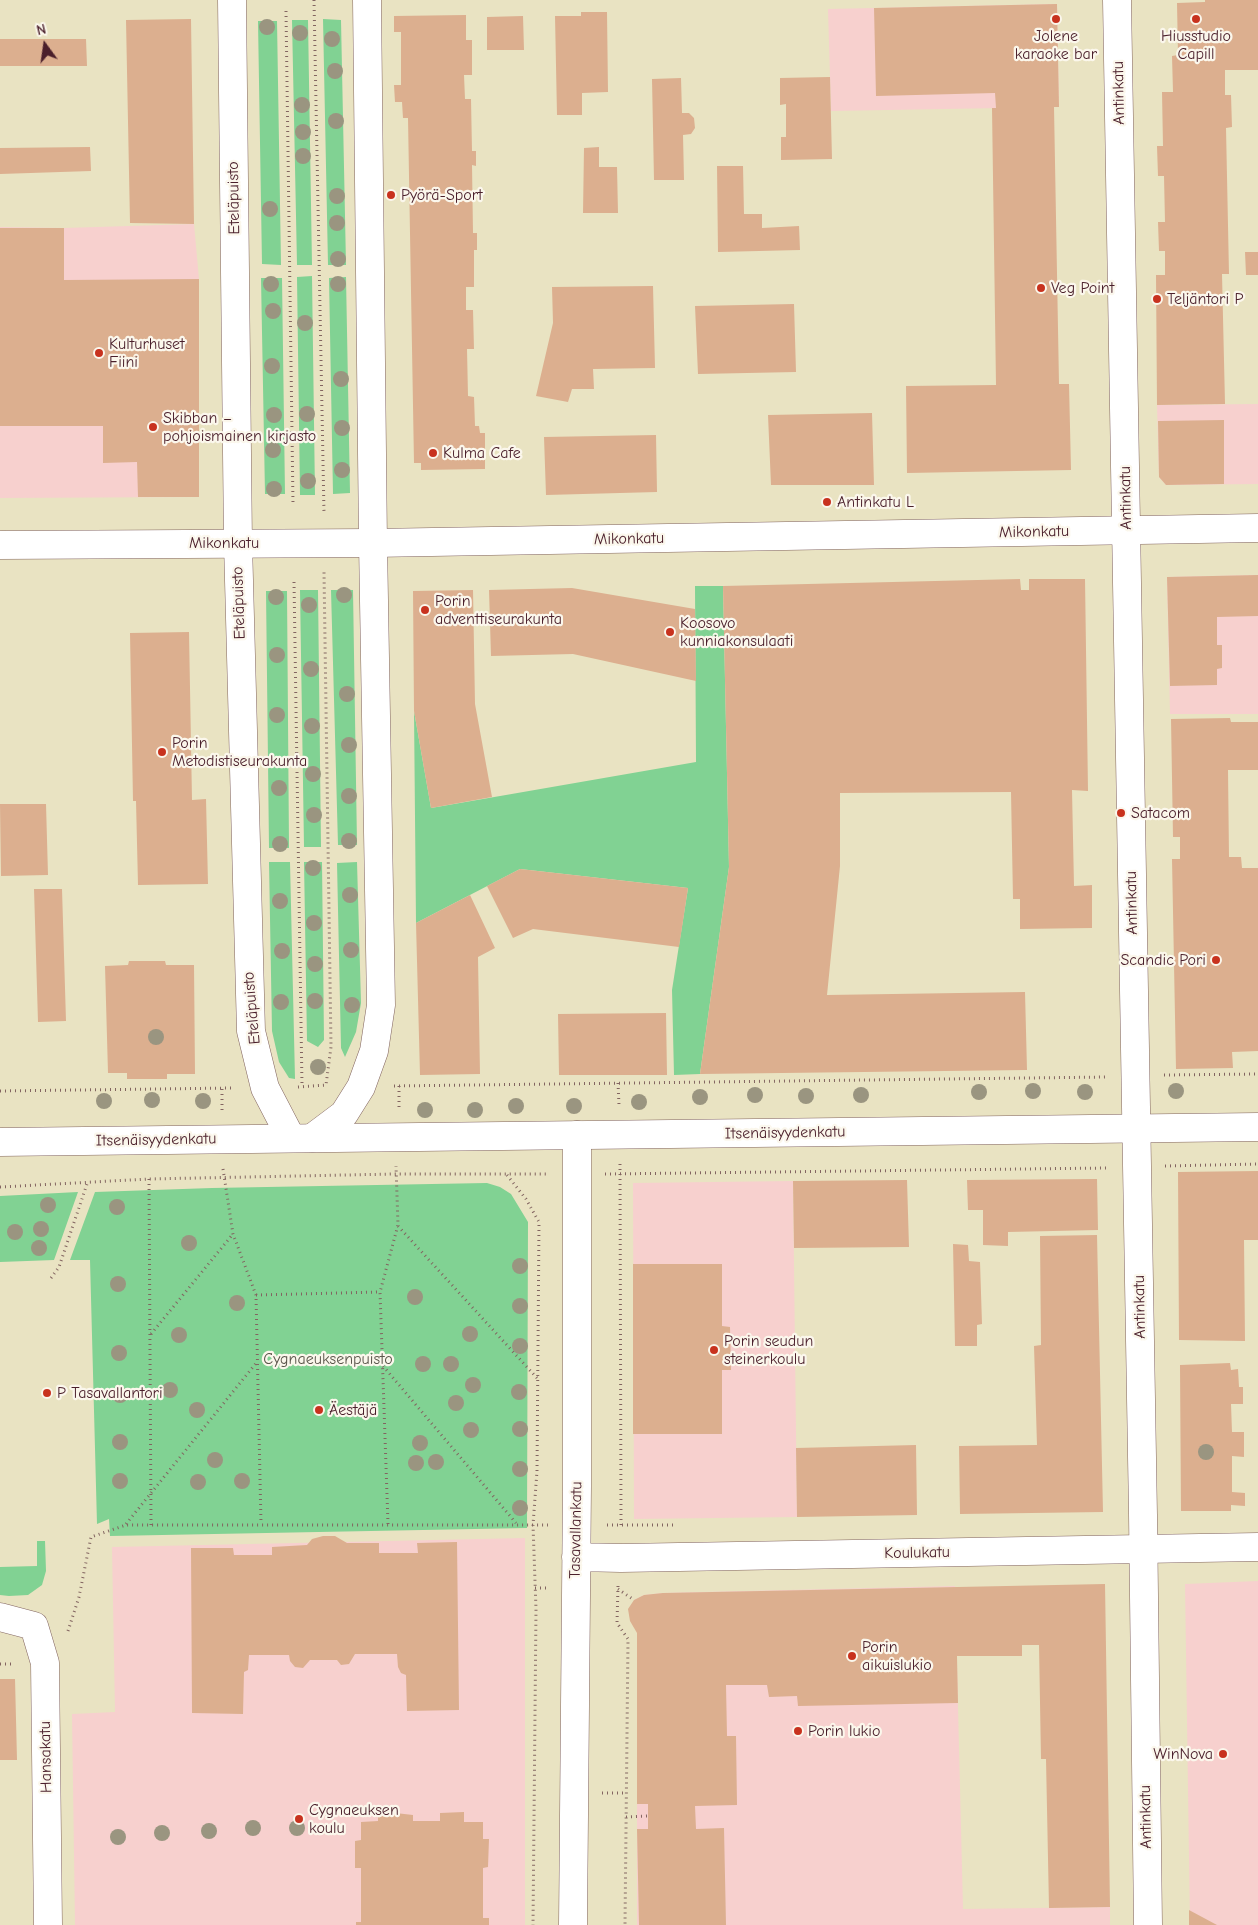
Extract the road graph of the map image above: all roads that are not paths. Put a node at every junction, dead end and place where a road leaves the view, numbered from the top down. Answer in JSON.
{"nodes":[{"id":1,"x":232,"y":0,"type":"edge"},
{"id":2,"x":367,"y":0,"type":"edge"},
{"id":3,"x":1117,"y":0,"type":"edge"},
{"id":4,"x":1258,"y":528,"type":"edge"},
{"id":5,"x":1126,"y":531,"type":"junction"},
{"id":6,"x":238,"y":543,"type":"junction"},
{"id":7,"x":373,"y":543,"type":"junction"},
{"id":8,"x":0,"y":545,"type":"edge"},
{"id":9,"x":1258,"y":1127,"type":"edge"},
{"id":10,"x":1137,"y":1128,"type":"junction"},
{"id":11,"x":576,"y":1135,"type":"junction"},
{"id":12,"x":301,"y":1138,"type":"junction"},
{"id":13,"x":0,"y":1142,"type":"edge"},
{"id":14,"x":1258,"y":1547,"type":"edge"},
{"id":15,"x":1143,"y":1549,"type":"junction"},
{"id":16,"x":576,"y":1557,"type":"junction"},
{"id":17,"x":0,"y":1617,"type":"edge"},
{"id":18,"x":48,"y":1925,"type":"edge"},
{"id":19,"x":573,"y":1925,"type":"edge"},
{"id":20,"x":1148,"y":1925,"type":"edge"}],
"edges":[{"from":1,"to":6,"type":"street","name":"Eteläpuisto"},
{"from":2,"to":7,"type":"street"},
{"from":3,"to":5,"type":"street","name":"Antinkatu"},
{"from":4,"to":5,"type":"street","name":"Mikonkatu"},
{"from":5,"to":7,"type":"street","name":"Mikonkatu"},
{"from":5,"to":10,"type":"street","name":"Antinkatu"},
{"from":6,"to":7,"type":"street","name":"Mikonkatu"},
{"from":6,"to":8,"type":"street","name":"Mikonkatu"},
{"from":6,"to":12,"type":"street","name":"Eteläpuisto"},
{"from":7,"to":12,"type":"street"},
{"from":9,"to":10,"type":"street","name":"Itsenäisyydenkatu"},
{"from":10,"to":11,"type":"street","name":"Itsenäisyydenkatu"},
{"from":10,"to":15,"type":"street","name":"Antinkatu"},
{"from":11,"to":12,"type":"street","name":"Itsenäisyydenkatu"},
{"from":11,"to":16,"type":"street","name":"Tasavallankatu"},
{"from":12,"to":13,"type":"street","name":"Itsenäisyydenkatu"},
{"from":14,"to":15,"type":"street","name":"Koulukatu"},
{"from":15,"to":16,"type":"street","name":"Koulukatu"},
{"from":15,"to":20,"type":"street","name":"Antinkatu"},
{"from":16,"to":19,"type":"street","name":"Tasavallankatu"},
{"from":17,"to":18,"type":"street","name":"Hansakatu"}]}
